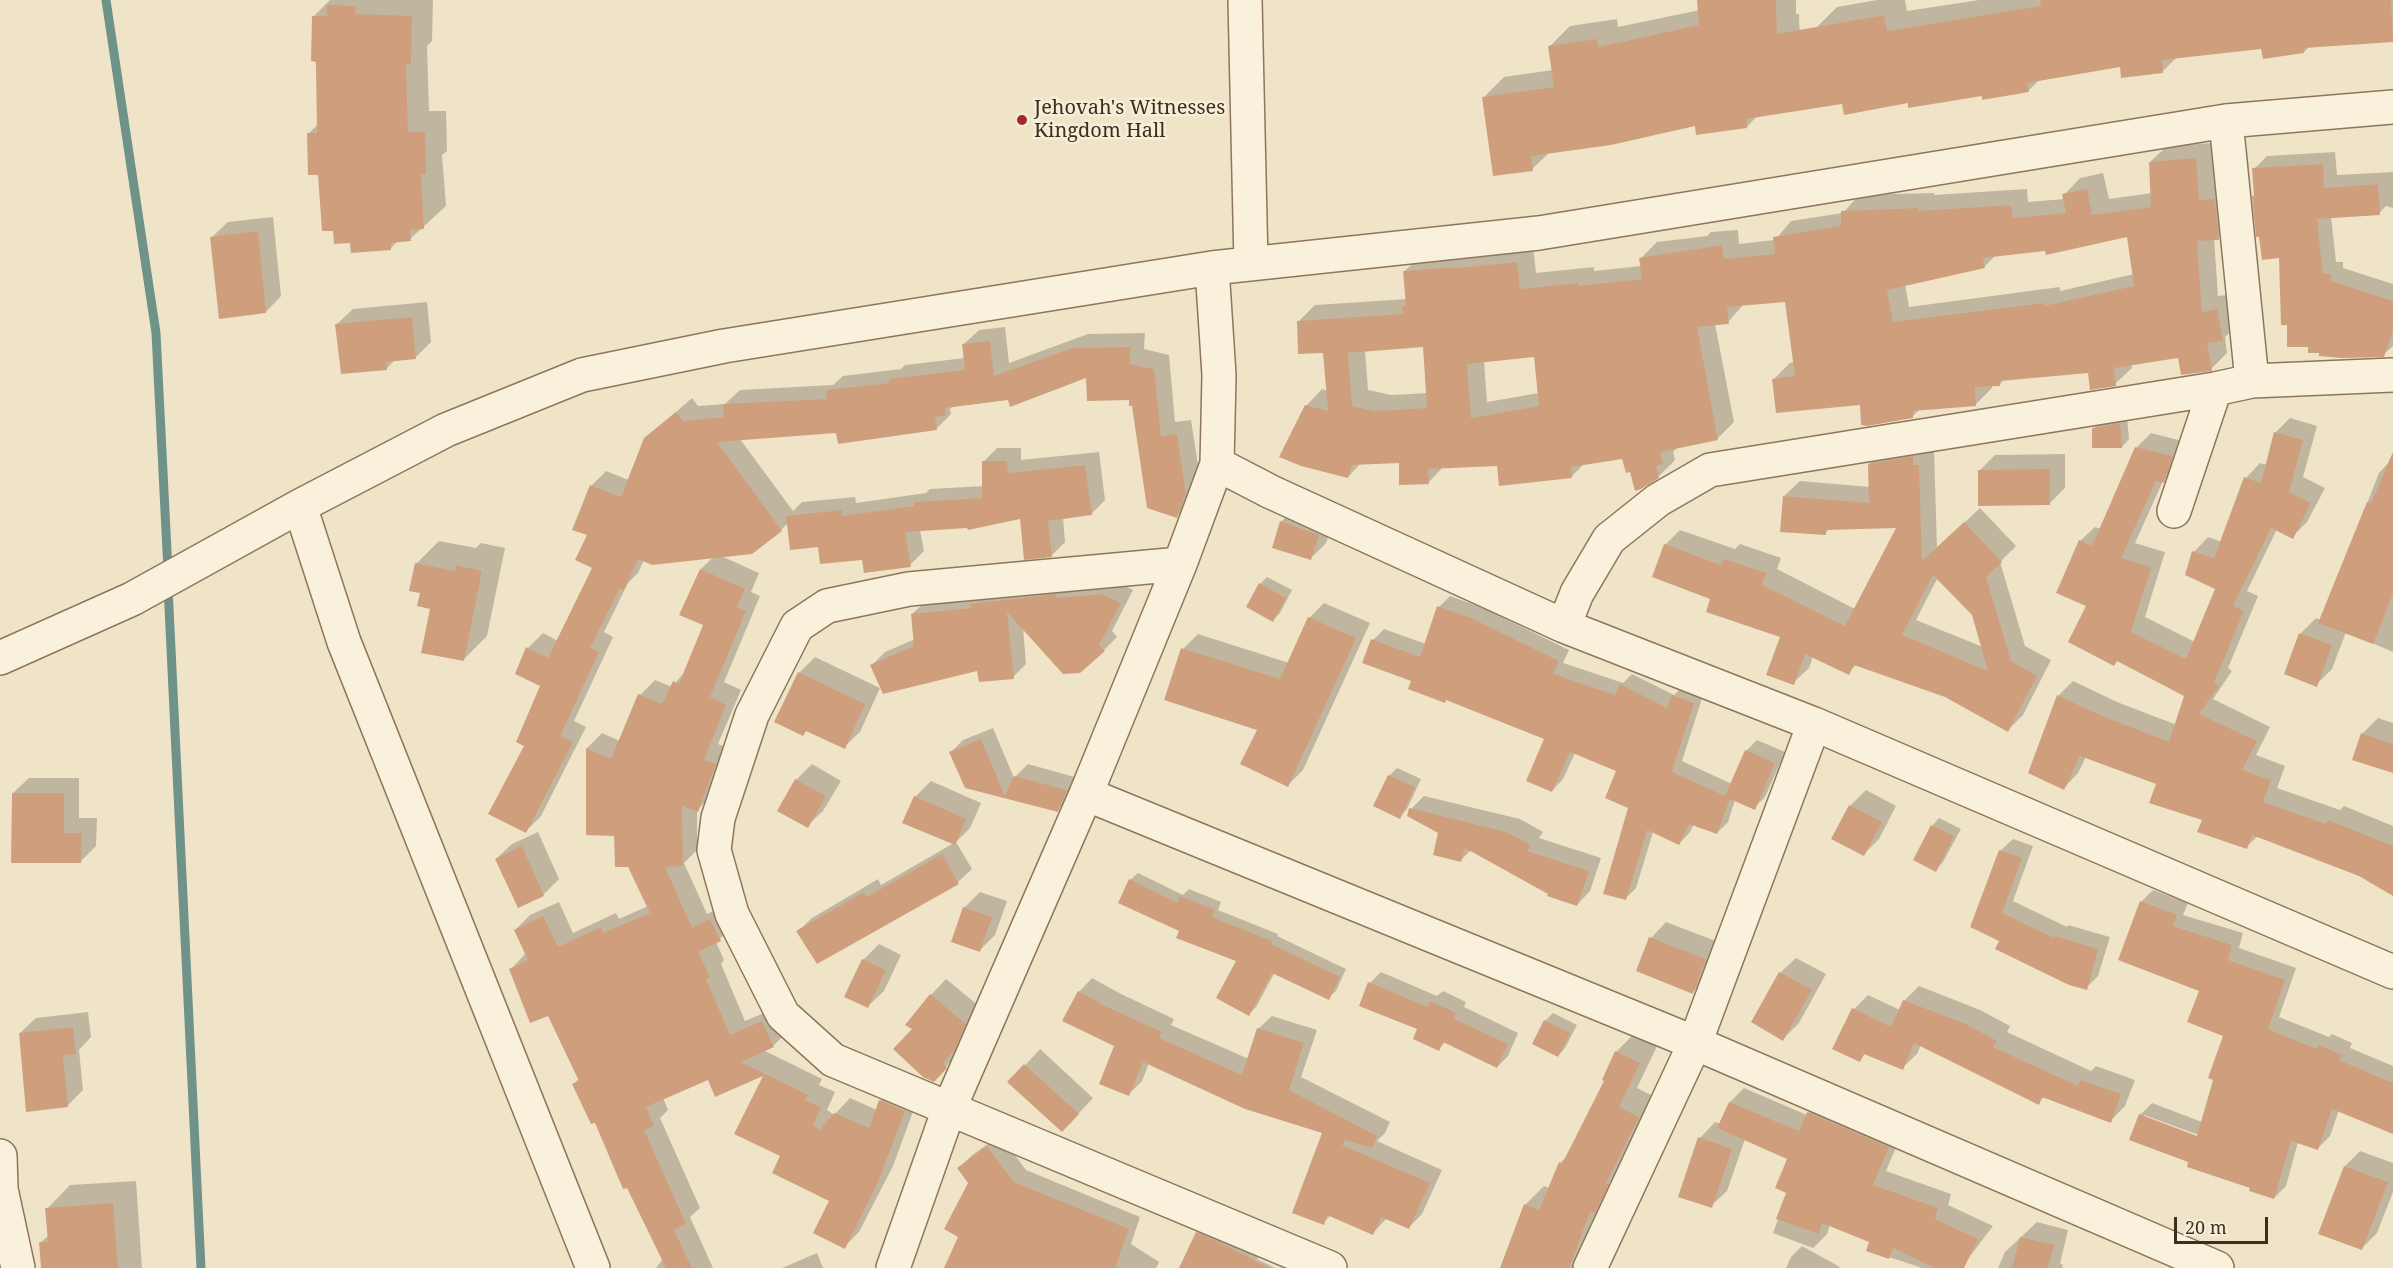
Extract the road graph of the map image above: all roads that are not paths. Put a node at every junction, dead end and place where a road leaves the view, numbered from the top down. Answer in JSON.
{"nodes":[{"id":1,"x":1245,"y":0,"type":"edge"},
{"id":2,"x":2393,"y":107,"type":"edge"},
{"id":3,"x":2226,"y":121,"type":"junction"},
{"id":4,"x":1251,"y":264,"type":"junction"},
{"id":5,"x":1212,"y":268,"type":"junction"},
{"id":6,"x":2393,"y":375,"type":"edge"},
{"id":7,"x":2252,"y":381,"type":"junction"},
{"id":8,"x":2215,"y":389,"type":"junction"},
{"id":9,"x":1218,"y":464,"type":"junction"},
{"id":10,"x":300,"y":506,"type":"junction"},
{"id":11,"x":2174,"y":511,"type":"dead end"},
{"id":12,"x":1180,"y":564,"type":"junction"},
{"id":13,"x":1564,"y":626,"type":"junction"},
{"id":14,"x":0,"y":658,"type":"edge"},
{"id":15,"x":1814,"y":724,"type":"junction"},
{"id":16,"x":1086,"y":794,"type":"junction"},
{"id":17,"x":2393,"y":972,"type":"edge"},
{"id":18,"x":1695,"y":1043,"type":"junction"},
{"id":19,"x":949,"y":1109,"type":"junction"},
{"id":20,"x":0,"y":1156,"type":"edge"},
{"id":21,"x":18,"y":1268,"type":"edge"},
{"id":22,"x":593,"y":1268,"type":"edge"},
{"id":23,"x":893,"y":1268,"type":"edge"},
{"id":24,"x":1330,"y":1268,"type":"edge"},
{"id":25,"x":1590,"y":1268,"type":"edge"},
{"id":26,"x":2217,"y":1268,"type":"edge"}],
"edges":[{"from":1,"to":4,"type":"street"},
{"from":2,"to":3,"type":"street"},
{"from":3,"to":4,"type":"street"},
{"from":3,"to":7,"type":"street"},
{"from":4,"to":5,"type":"street"},
{"from":5,"to":9,"type":"street"},
{"from":5,"to":10,"type":"street"},
{"from":6,"to":7,"type":"street"},
{"from":7,"to":8,"type":"street"},
{"from":8,"to":11,"type":"street"},
{"from":8,"to":13,"type":"street"},
{"from":9,"to":12,"type":"street"},
{"from":9,"to":13,"type":"street"},
{"from":10,"to":14,"type":"street"},
{"from":10,"to":22,"type":"street"},
{"from":12,"to":16,"type":"street"},
{"from":12,"to":19,"type":"street"},
{"from":13,"to":15,"type":"street"},
{"from":15,"to":17,"type":"street"},
{"from":15,"to":18,"type":"street"},
{"from":16,"to":18,"type":"street"},
{"from":16,"to":19,"type":"street"},
{"from":18,"to":25,"type":"street"},
{"from":18,"to":26,"type":"street"},
{"from":19,"to":23,"type":"street"},
{"from":19,"to":24,"type":"street"},
{"from":20,"to":21,"type":"street"}]}
